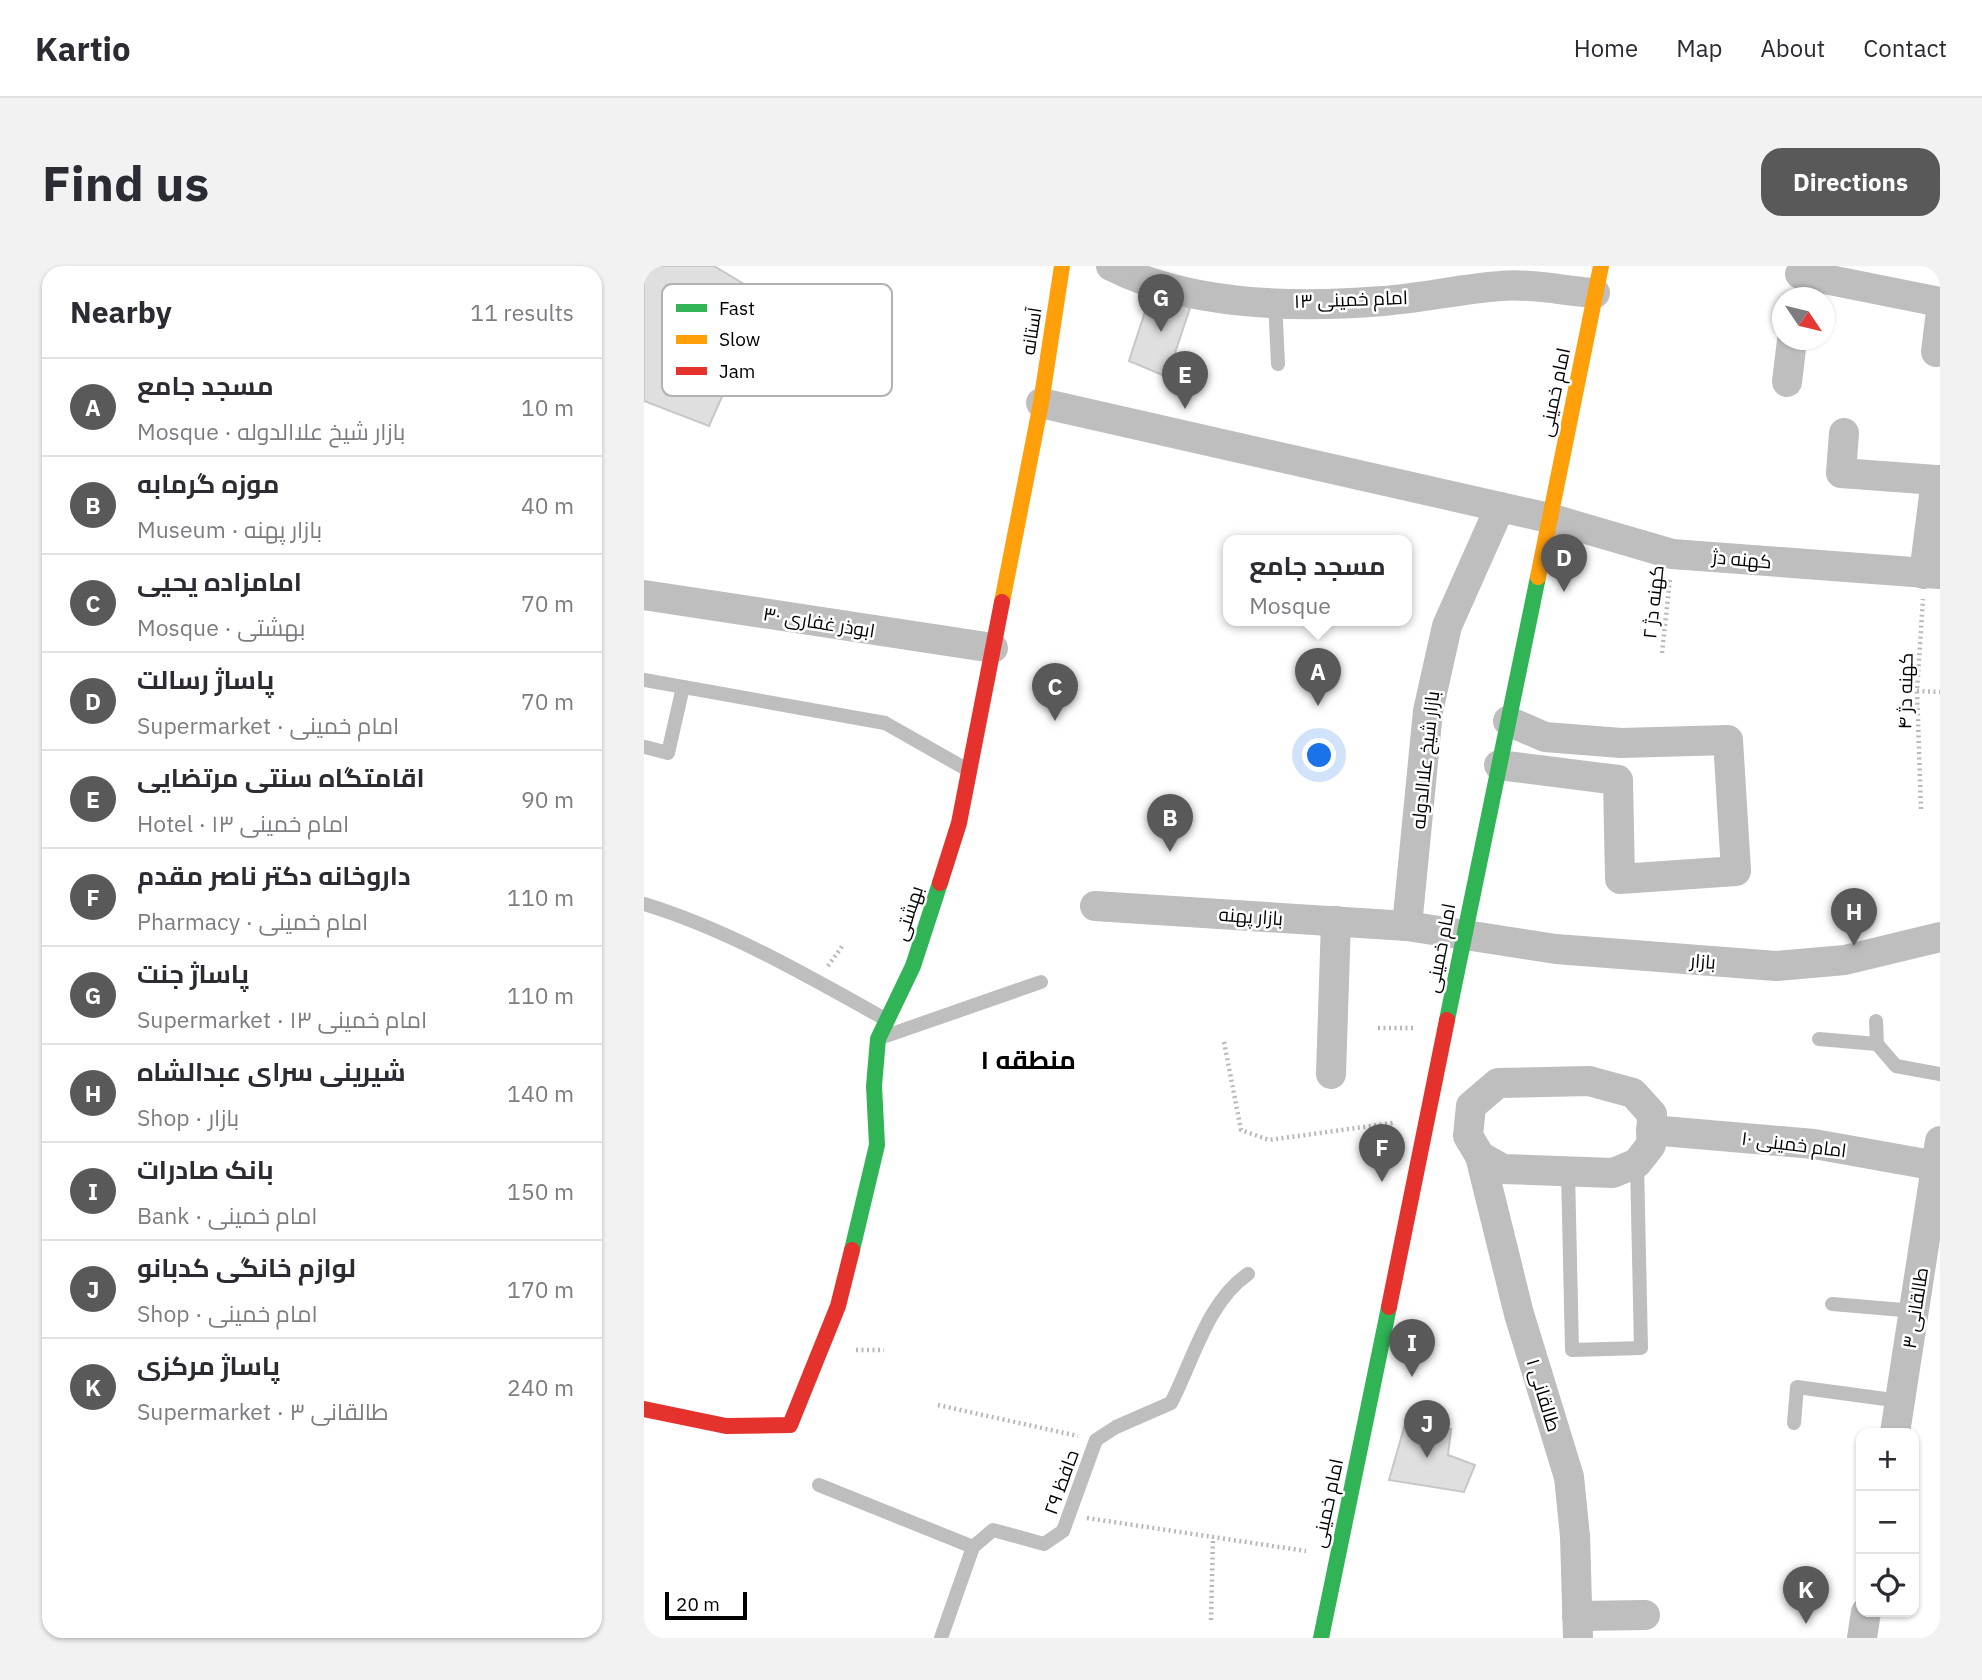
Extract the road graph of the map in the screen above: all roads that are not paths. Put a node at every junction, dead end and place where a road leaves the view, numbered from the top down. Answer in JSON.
{"nodes":[{"id":1,"x":1062,"y":266,"type":"edge"},
{"id":2,"x":1111,"y":266,"type":"edge"},
{"id":3,"x":1800,"y":279,"type":"edge"},
{"id":4,"x":1598,"y":280,"type":"edge"},
{"id":5,"x":1275,"y":301,"type":"junction"},
{"id":6,"x":1940,"y":302,"type":"edge"},
{"id":7,"x":1940,"y":319,"type":"edge"},
{"id":8,"x":1792,"y":350,"type":"edge"},
{"id":9,"x":1936,"y":352,"type":"dead end"},
{"id":10,"x":1278,"y":364,"type":"dead end"},
{"id":11,"x":1787,"y":382,"type":"dead end"},
{"id":12,"x":1041,"y":402,"type":"junction"},
{"id":13,"x":1844,"y":433,"type":"dead end"},
{"id":14,"x":1938,"y":480,"type":"edge"},
{"id":15,"x":1500,"y":507,"type":"junction"},
{"id":16,"x":1549,"y":518,"type":"junction"},
{"id":17,"x":1932,"y":574,"type":"edge"},
{"id":18,"x":644,"y":595,"type":"edge"},
{"id":19,"x":993,"y":648,"type":"junction"},
{"id":20,"x":644,"y":680,"type":"edge"},
{"id":21,"x":683,"y":687,"type":"junction"},
{"id":22,"x":1508,"y":721,"type":"junction"},
{"id":23,"x":645,"y":747,"type":"edge"},
{"id":24,"x":1499,"y":765,"type":"junction"},
{"id":25,"x":969,"y":771,"type":"junction"},
{"id":26,"x":644,"y":904,"type":"edge"},
{"id":27,"x":1095,"y":906,"type":"dead end"},
{"id":28,"x":1336,"y":922,"type":"junction"},
{"id":29,"x":1407,"y":926,"type":"junction"},
{"id":30,"x":1465,"y":933,"type":"junction"},
{"id":31,"x":1940,"y":937,"type":"edge"},
{"id":32,"x":1041,"y":982,"type":"dead end"},
{"id":33,"x":887,"y":1020,"type":"junction"},
{"id":34,"x":1876,"y":1021,"type":"dead end"},
{"id":35,"x":878,"y":1039,"type":"junction"},
{"id":36,"x":1819,"y":1039,"type":"dead end"},
{"id":37,"x":1877,"y":1044,"type":"junction"},
{"id":38,"x":1331,"y":1074,"type":"dead end"},
{"id":39,"x":1940,"y":1074,"type":"edge"},
{"id":40,"x":1651,"y":1130,"type":"junction"},
{"id":41,"x":1938,"y":1153,"type":"edge"},
{"id":42,"x":1480,"y":1156,"type":"junction"},
{"id":43,"x":1637,"y":1163,"type":"junction"},
{"id":44,"x":1568,"y":1171,"type":"junction"},
{"id":45,"x":1248,"y":1274,"type":"dead end"},
{"id":46,"x":1832,"y":1304,"type":"dead end"},
{"id":47,"x":1915,"y":1311,"type":"junction"},
{"id":48,"x":1900,"y":1401,"type":"junction"},
{"id":49,"x":644,"y":1409,"type":"edge"},
{"id":50,"x":1794,"y":1423,"type":"dead end"},
{"id":51,"x":1896,"y":1428,"type":"edge"},
{"id":52,"x":819,"y":1485,"type":"dead end"},
{"id":53,"x":973,"y":1547,"type":"junction"},
{"id":54,"x":1646,"y":1615,"type":"dead end"},
{"id":55,"x":1865,"y":1617,"type":"edge"},
{"id":56,"x":1577,"y":1627,"type":"edge"},
{"id":57,"x":941,"y":1638,"type":"edge"},
{"id":58,"x":1321,"y":1638,"type":"edge"},
{"id":59,"x":1862,"y":1638,"type":"edge"}],
"edges":[{"from":1,"to":12,"type":"street","name":"آستانه"},
{"from":2,"to":5,"type":"street","name":"امام خمینی ۱۳"},
{"from":3,"to":6,"type":"street"},
{"from":4,"to":5,"type":"street","name":"امام خمینی ۱۳"},
{"from":4,"to":16,"type":"street","name":"امام خمینی"},
{"from":5,"to":10,"type":"lane"},
{"from":7,"to":9,"type":"street"},
{"from":8,"to":11,"type":"street"},
{"from":12,"to":15,"type":"street","name":"کهنه دژ"},
{"from":12,"to":19,"type":"street","name":"بهشتی"},
{"from":13,"to":14,"type":"street"},
{"from":14,"to":17,"type":"street"},
{"from":15,"to":16,"type":"street","name":"کهنه دژ"},
{"from":15,"to":29,"type":"street","name":"بازار شیخ علاالدوله"},
{"from":16,"to":17,"type":"street","name":"کهنه دژ"},
{"from":16,"to":22,"type":"street","name":"امام خمینی"},
{"from":18,"to":19,"type":"street","name":"ابوذر غفاری ۳۰"},
{"from":19,"to":25,"type":"street","name":"بهشتی"},
{"from":20,"to":21,"type":"lane"},
{"from":21,"to":23,"type":"lane"},
{"from":21,"to":25,"type":"lane"},
{"from":22,"to":24,"type":"street","name":"امام خمینی"},
{"from":22,"to":24,"type":"street"},
{"from":24,"to":30,"type":"street","name":"امام خمینی"},
{"from":25,"to":33,"type":"street","name":"بهشتی"},
{"from":26,"to":33,"type":"lane"},
{"from":27,"to":28,"type":"street","name":"بازار پهنه"},
{"from":28,"to":29,"type":"street","name":"بازار پهنه"},
{"from":28,"to":38,"type":"street"},
{"from":29,"to":30,"type":"street"},
{"from":30,"to":31,"type":"street","name":"بازار"},
{"from":30,"to":58,"type":"street","name":"امام خمینی"},
{"from":32,"to":35,"type":"lane"},
{"from":33,"to":35,"type":"street","name":"بهشتی"},
{"from":34,"to":37,"type":"lane"},
{"from":35,"to":49,"type":"street","name":"بهشتی"},
{"from":36,"to":37,"type":"lane"},
{"from":37,"to":39,"type":"lane"},
{"from":40,"to":41,"type":"street","name":"امام خمینی ۱۰"},
{"from":40,"to":42,"type":"street","name":"طالقانی ۱"},
{"from":40,"to":43,"type":"street"},
{"from":41,"to":47,"type":"street","name":"طالقانی ۳"},
{"from":42,"to":44,"type":"street"},
{"from":42,"to":56,"type":"street","name":"طالقانی ۱"},
{"from":43,"to":44,"type":"street"},
{"from":43,"to":44,"type":"lane"},
{"from":45,"to":53,"type":"lane","name":"حافظ ۲۹"},
{"from":46,"to":47,"type":"lane"},
{"from":47,"to":48,"type":"street","name":"طالقانی ۳"},
{"from":48,"to":50,"type":"lane"},
{"from":48,"to":51,"type":"street","name":"طالقانی ۳"},
{"from":52,"to":53,"type":"lane"},
{"from":53,"to":57,"type":"lane"},
{"from":54,"to":56,"type":"street"},
{"from":55,"to":59,"type":"street"}]}
